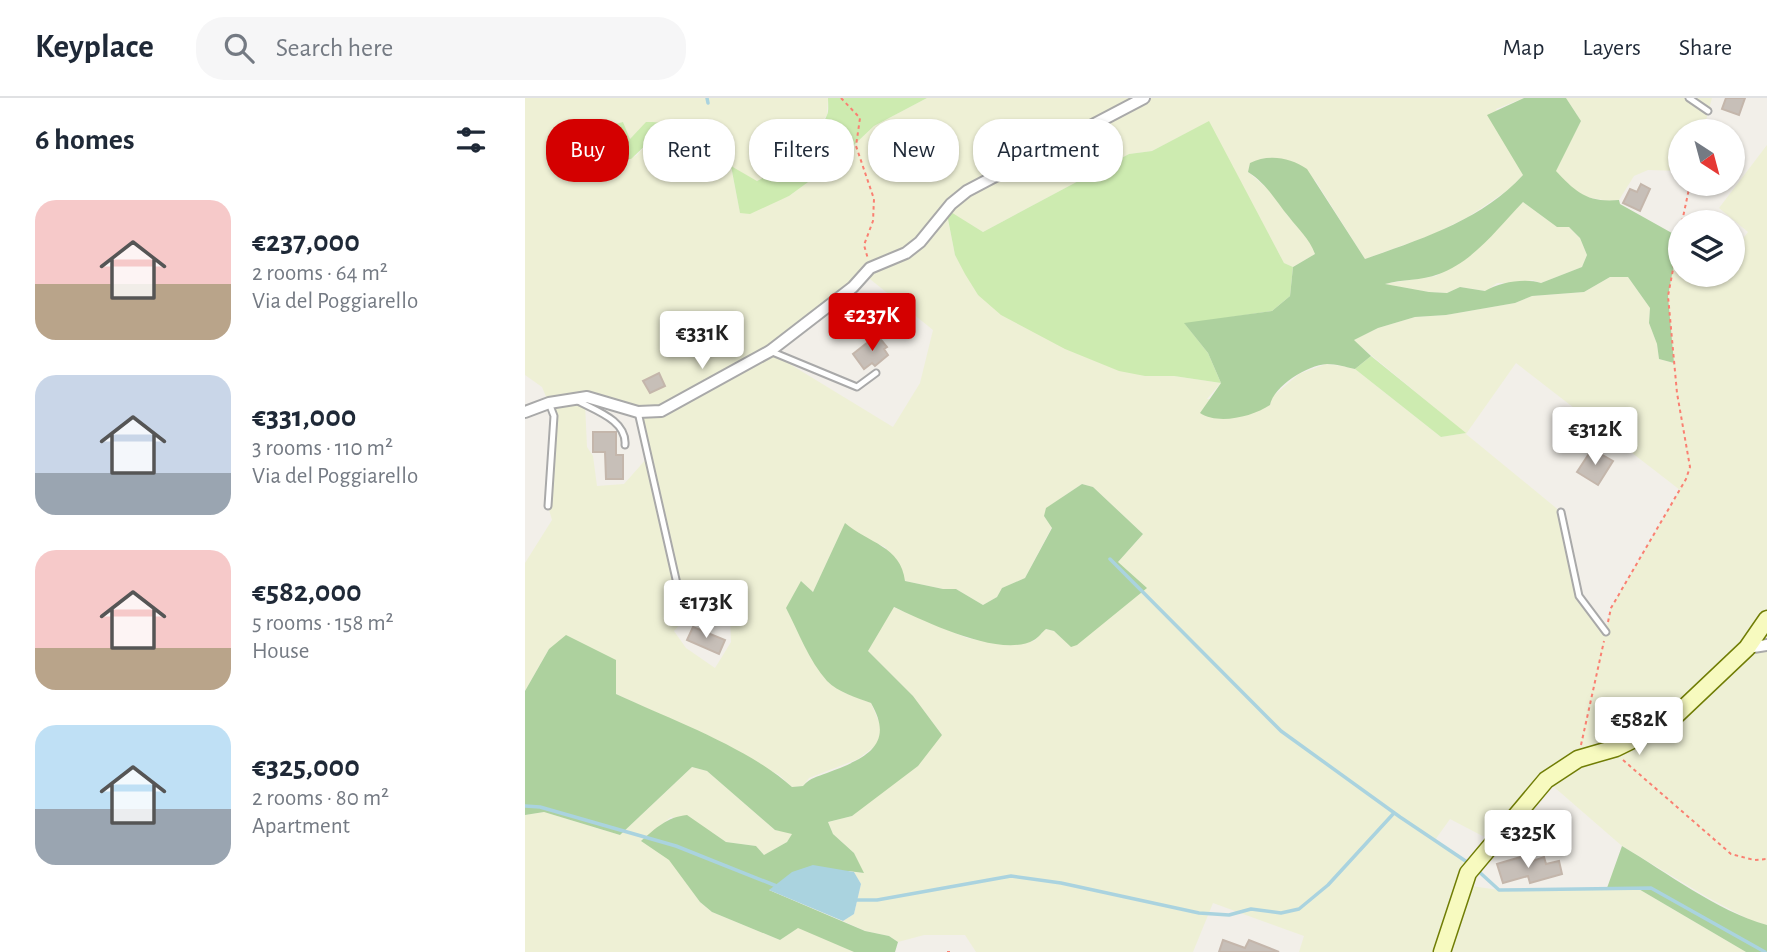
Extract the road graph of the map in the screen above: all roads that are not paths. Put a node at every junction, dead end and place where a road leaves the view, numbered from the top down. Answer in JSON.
{"nodes":[{"id":1,"x":1144,"y":98,"type":"edge"},
{"id":2,"x":1689,"y":98,"type":"edge"},
{"id":3,"x":1708,"y":111,"type":"dead end"},
{"id":4,"x":770,"y":351,"type":"junction"},
{"id":5,"x":876,"y":373,"type":"dead end"},
{"id":6,"x":572,"y":398,"type":"junction"},
{"id":7,"x":549,"y":403,"type":"junction"},
{"id":8,"x":525,"y":412,"type":"edge"},
{"id":9,"x":638,"y":412,"type":"junction"},
{"id":10,"x":625,"y":445,"type":"dead end"},
{"id":11,"x":548,"y":506,"type":"dead end"},
{"id":12,"x":1561,"y":512,"type":"dead end"},
{"id":13,"x":685,"y":619,"type":"dead end"},
{"id":14,"x":1767,"y":619,"type":"edge"},
{"id":15,"x":1606,"y":632,"type":"road end"},
{"id":16,"x":1767,"y":645,"type":"edge"},
{"id":17,"x":1747,"y":648,"type":"junction"},
{"id":18,"x":1442,"y":952,"type":"edge"}],
"edges":[{"from":1,"to":4,"type":"street"},
{"from":2,"to":3,"type":"lane"},
{"from":4,"to":5,"type":"lane"},
{"from":4,"to":9,"type":"street"},
{"from":6,"to":7,"type":"street"},
{"from":6,"to":9,"type":"street"},
{"from":6,"to":10,"type":"lane"},
{"from":7,"to":8,"type":"street"},
{"from":7,"to":11,"type":"lane"},
{"from":9,"to":13,"type":"lane"},
{"from":12,"to":15,"type":"lane"},
{"from":14,"to":17,"type":"street"},
{"from":16,"to":17,"type":"street"},
{"from":17,"to":18,"type":"street"}]}
